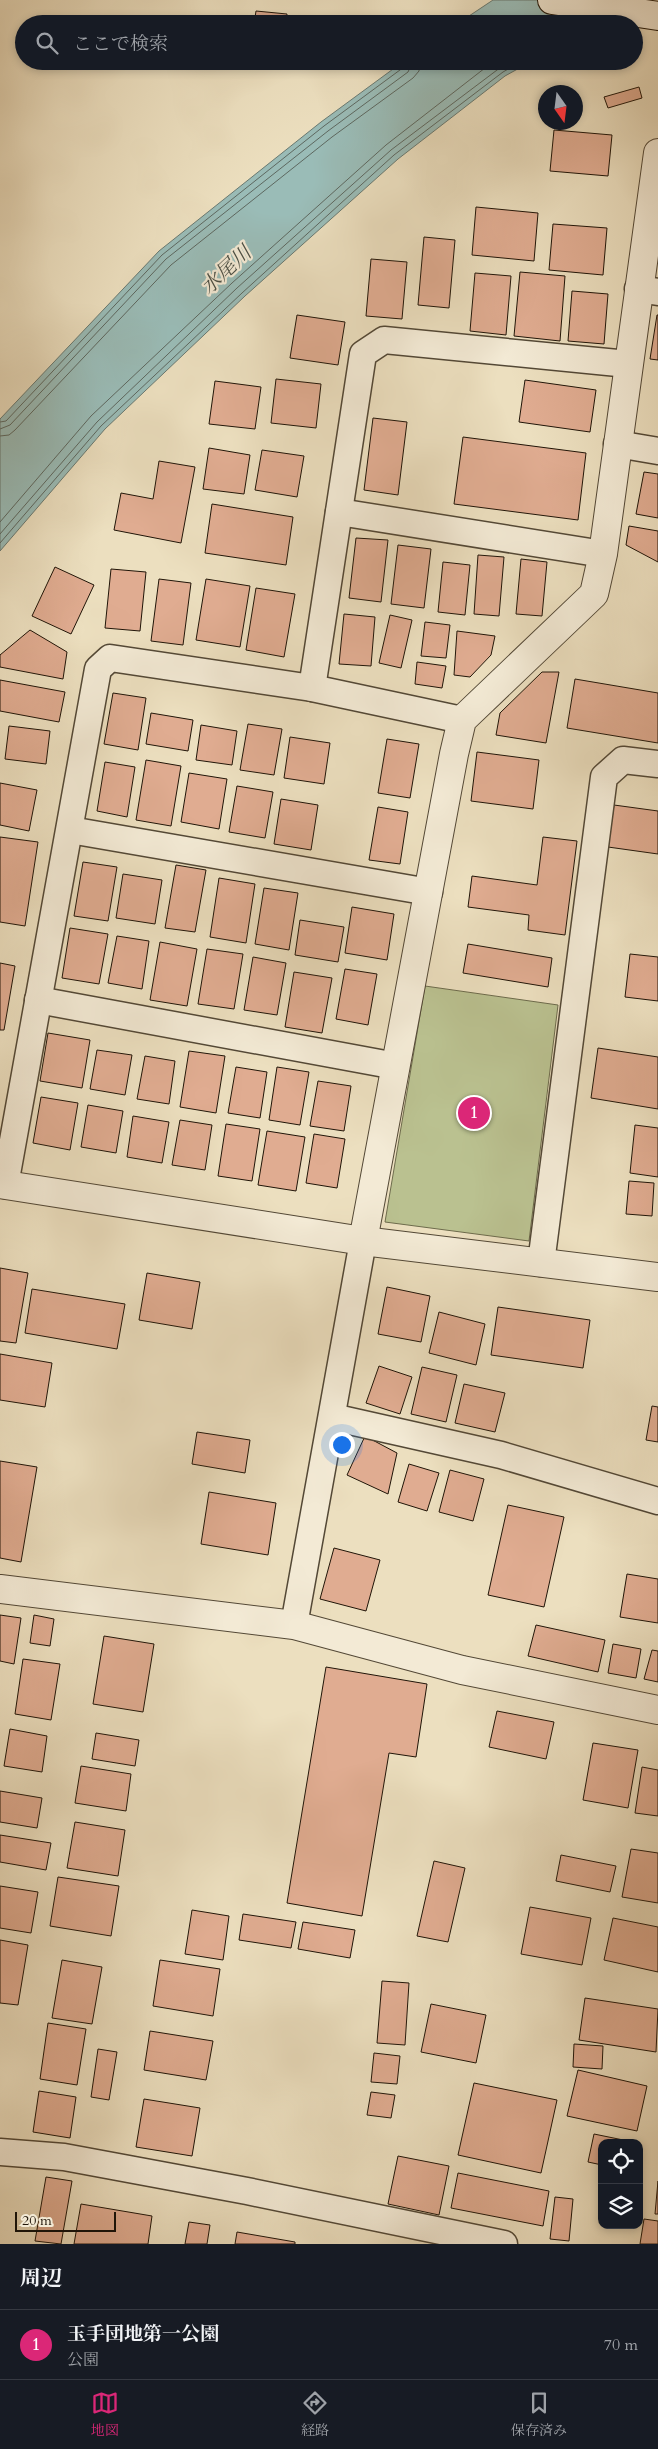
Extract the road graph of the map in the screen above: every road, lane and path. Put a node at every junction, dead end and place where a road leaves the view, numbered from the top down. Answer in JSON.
{"nodes":[{"id":1,"x":552,"y":0,"type":"edge"},
{"id":2,"x":658,"y":16,"type":"edge"},
{"id":3,"x":658,"y":154,"type":"edge"},
{"id":4,"x":648,"y":291,"type":"edge"},
{"id":5,"x":628,"y":364,"type":"junction"},
{"id":6,"x":617,"y":444,"type":"junction"},
{"id":7,"x":658,"y":451,"type":"edge"},
{"id":8,"x":339,"y":512,"type":"junction"},
{"id":9,"x":603,"y":554,"type":"junction"},
{"id":10,"x":312,"y":688,"type":"junction"},
{"id":11,"x":462,"y":720,"type":"junction"},
{"id":12,"x":658,"y":764,"type":"edge"},
{"id":13,"x":70,"y":830,"type":"junction"},
{"id":14,"x":429,"y":892,"type":"junction"},
{"id":15,"x":38,"y":1000,"type":"junction"},
{"id":16,"x":396,"y":1066,"type":"junction"},
{"id":17,"x":2,"y":1185,"type":"edge"},
{"id":18,"x":363,"y":1240,"type":"junction"},
{"id":19,"x":541,"y":1263,"type":"junction"},
{"id":20,"x":658,"y":1277,"type":"edge"},
{"id":21,"x":332,"y":1417,"type":"junction"},
{"id":22,"x":658,"y":1501,"type":"edge"},
{"id":23,"x":0,"y":1589,"type":"edge"},
{"id":24,"x":294,"y":1624,"type":"junction"},
{"id":25,"x":658,"y":1710,"type":"edge"},
{"id":26,"x":0,"y":2152,"type":"edge"},
{"id":27,"x":504,"y":2244,"type":"edge"}],
"edges":[{"from":1,"to":2,"type":"street"},
{"from":3,"to":4,"type":"street"},
{"from":4,"to":5,"type":"street"},
{"from":5,"to":6,"type":"street"},
{"from":5,"to":8,"type":"street"},
{"from":6,"to":7,"type":"street"},
{"from":6,"to":9,"type":"street"},
{"from":8,"to":9,"type":"street"},
{"from":8,"to":10,"type":"street"},
{"from":9,"to":11,"type":"street"},
{"from":10,"to":11,"type":"street"},
{"from":10,"to":13,"type":"street"},
{"from":11,"to":14,"type":"street"},
{"from":12,"to":19,"type":"street"},
{"from":13,"to":14,"type":"street"},
{"from":13,"to":15,"type":"street"},
{"from":14,"to":16,"type":"street"},
{"from":15,"to":16,"type":"street"},
{"from":15,"to":17,"type":"street"},
{"from":16,"to":18,"type":"street"},
{"from":17,"to":18,"type":"street"},
{"from":18,"to":19,"type":"street"},
{"from":18,"to":21,"type":"street"},
{"from":19,"to":20,"type":"street"},
{"from":21,"to":22,"type":"street"},
{"from":21,"to":24,"type":"street"},
{"from":23,"to":24,"type":"street"},
{"from":24,"to":25,"type":"street"},
{"from":26,"to":27,"type":"street"}]}
